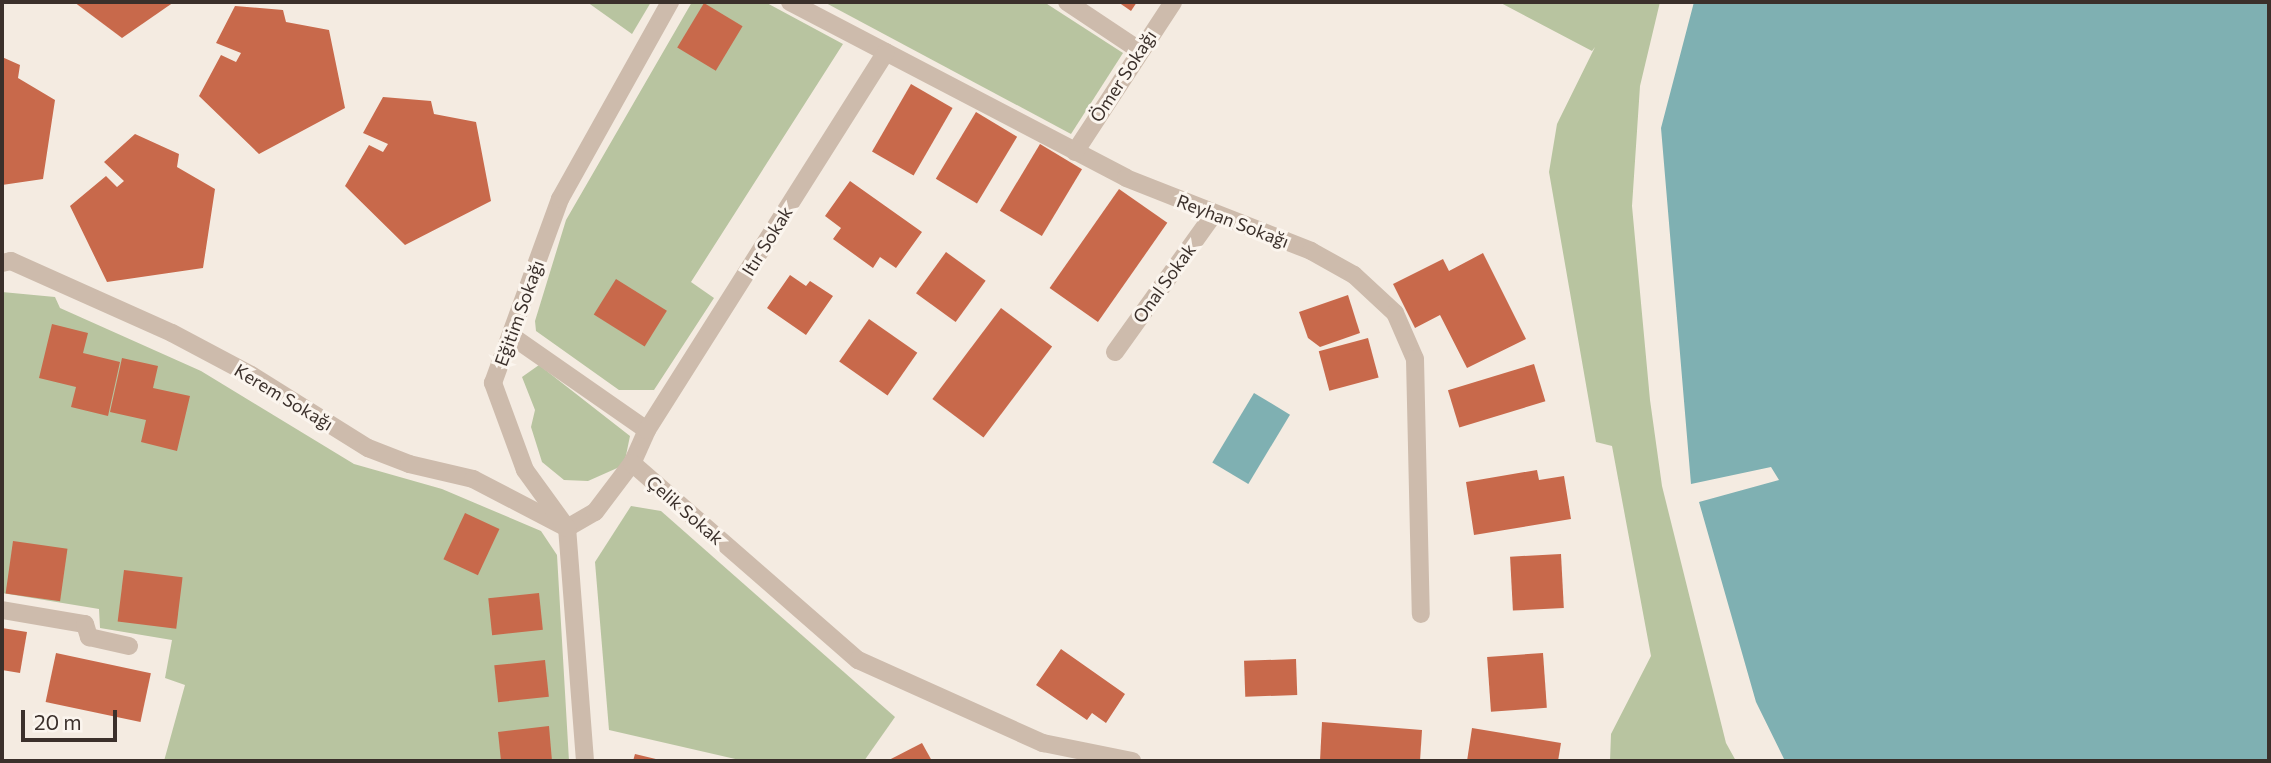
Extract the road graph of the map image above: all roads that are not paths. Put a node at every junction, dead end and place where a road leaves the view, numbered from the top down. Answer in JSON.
{"nodes":[{"id":1,"x":670,"y":2,"type":"edge"},
{"id":2,"x":790,"y":2,"type":"edge"},
{"id":3,"x":1067,"y":2,"type":"edge"},
{"id":4,"x":1173,"y":2,"type":"edge"},
{"id":5,"x":1139,"y":50,"type":"junction"},
{"id":6,"x":886,"y":52,"type":"junction"},
{"id":7,"x":1075,"y":152,"type":"junction"},
{"id":8,"x":1213,"y":215,"type":"junction"},
{"id":9,"x":2,"y":263,"type":"edge"},
{"id":10,"x":513,"y":337,"type":"junction"},
{"id":11,"x":1115,"y":352,"type":"dead end"},
{"id":12,"x":648,"y":430,"type":"junction"},
{"id":13,"x":632,"y":463,"type":"junction"},
{"id":14,"x":567,"y":528,"type":"junction"},
{"id":15,"x":2,"y":610,"type":"edge"},
{"id":16,"x":1421,"y":614,"type":"dead end"},
{"id":17,"x":129,"y":646,"type":"dead end"},
{"id":18,"x":585,"y":761,"type":"edge"},
{"id":19,"x":1132,"y":761,"type":"edge"}],
"edges":[{"from":1,"to":10,"type":"street","name":"Eğitim Sokağı"},
{"from":2,"to":6,"type":"street","name":"Reyhan Sokağı"},
{"from":3,"to":5,"type":"street"},
{"from":4,"to":5,"type":"street","name":"Ömer Sokağı"},
{"from":5,"to":7,"type":"street","name":"Ömer Sokağı"},
{"from":6,"to":7,"type":"street","name":"Reyhan Sokağı"},
{"from":6,"to":12,"type":"street","name":"Itır Sokak"},
{"from":7,"to":8,"type":"street","name":"Reyhan Sokağı"},
{"from":8,"to":11,"type":"street","name":"Onal Sokak"},
{"from":8,"to":16,"type":"street","name":"Reyhan Sokağı"},
{"from":9,"to":14,"type":"street","name":"Kerem Sokağı"},
{"from":10,"to":12,"type":"street"},
{"from":10,"to":14,"type":"street","name":"Eğitim Sokağı"},
{"from":12,"to":13,"type":"street","name":"Çelik Sokak"},
{"from":13,"to":14,"type":"street"},
{"from":13,"to":19,"type":"street","name":"Çelik Sokak"},
{"from":14,"to":18,"type":"street"},
{"from":15,"to":17,"type":"street"}]}
